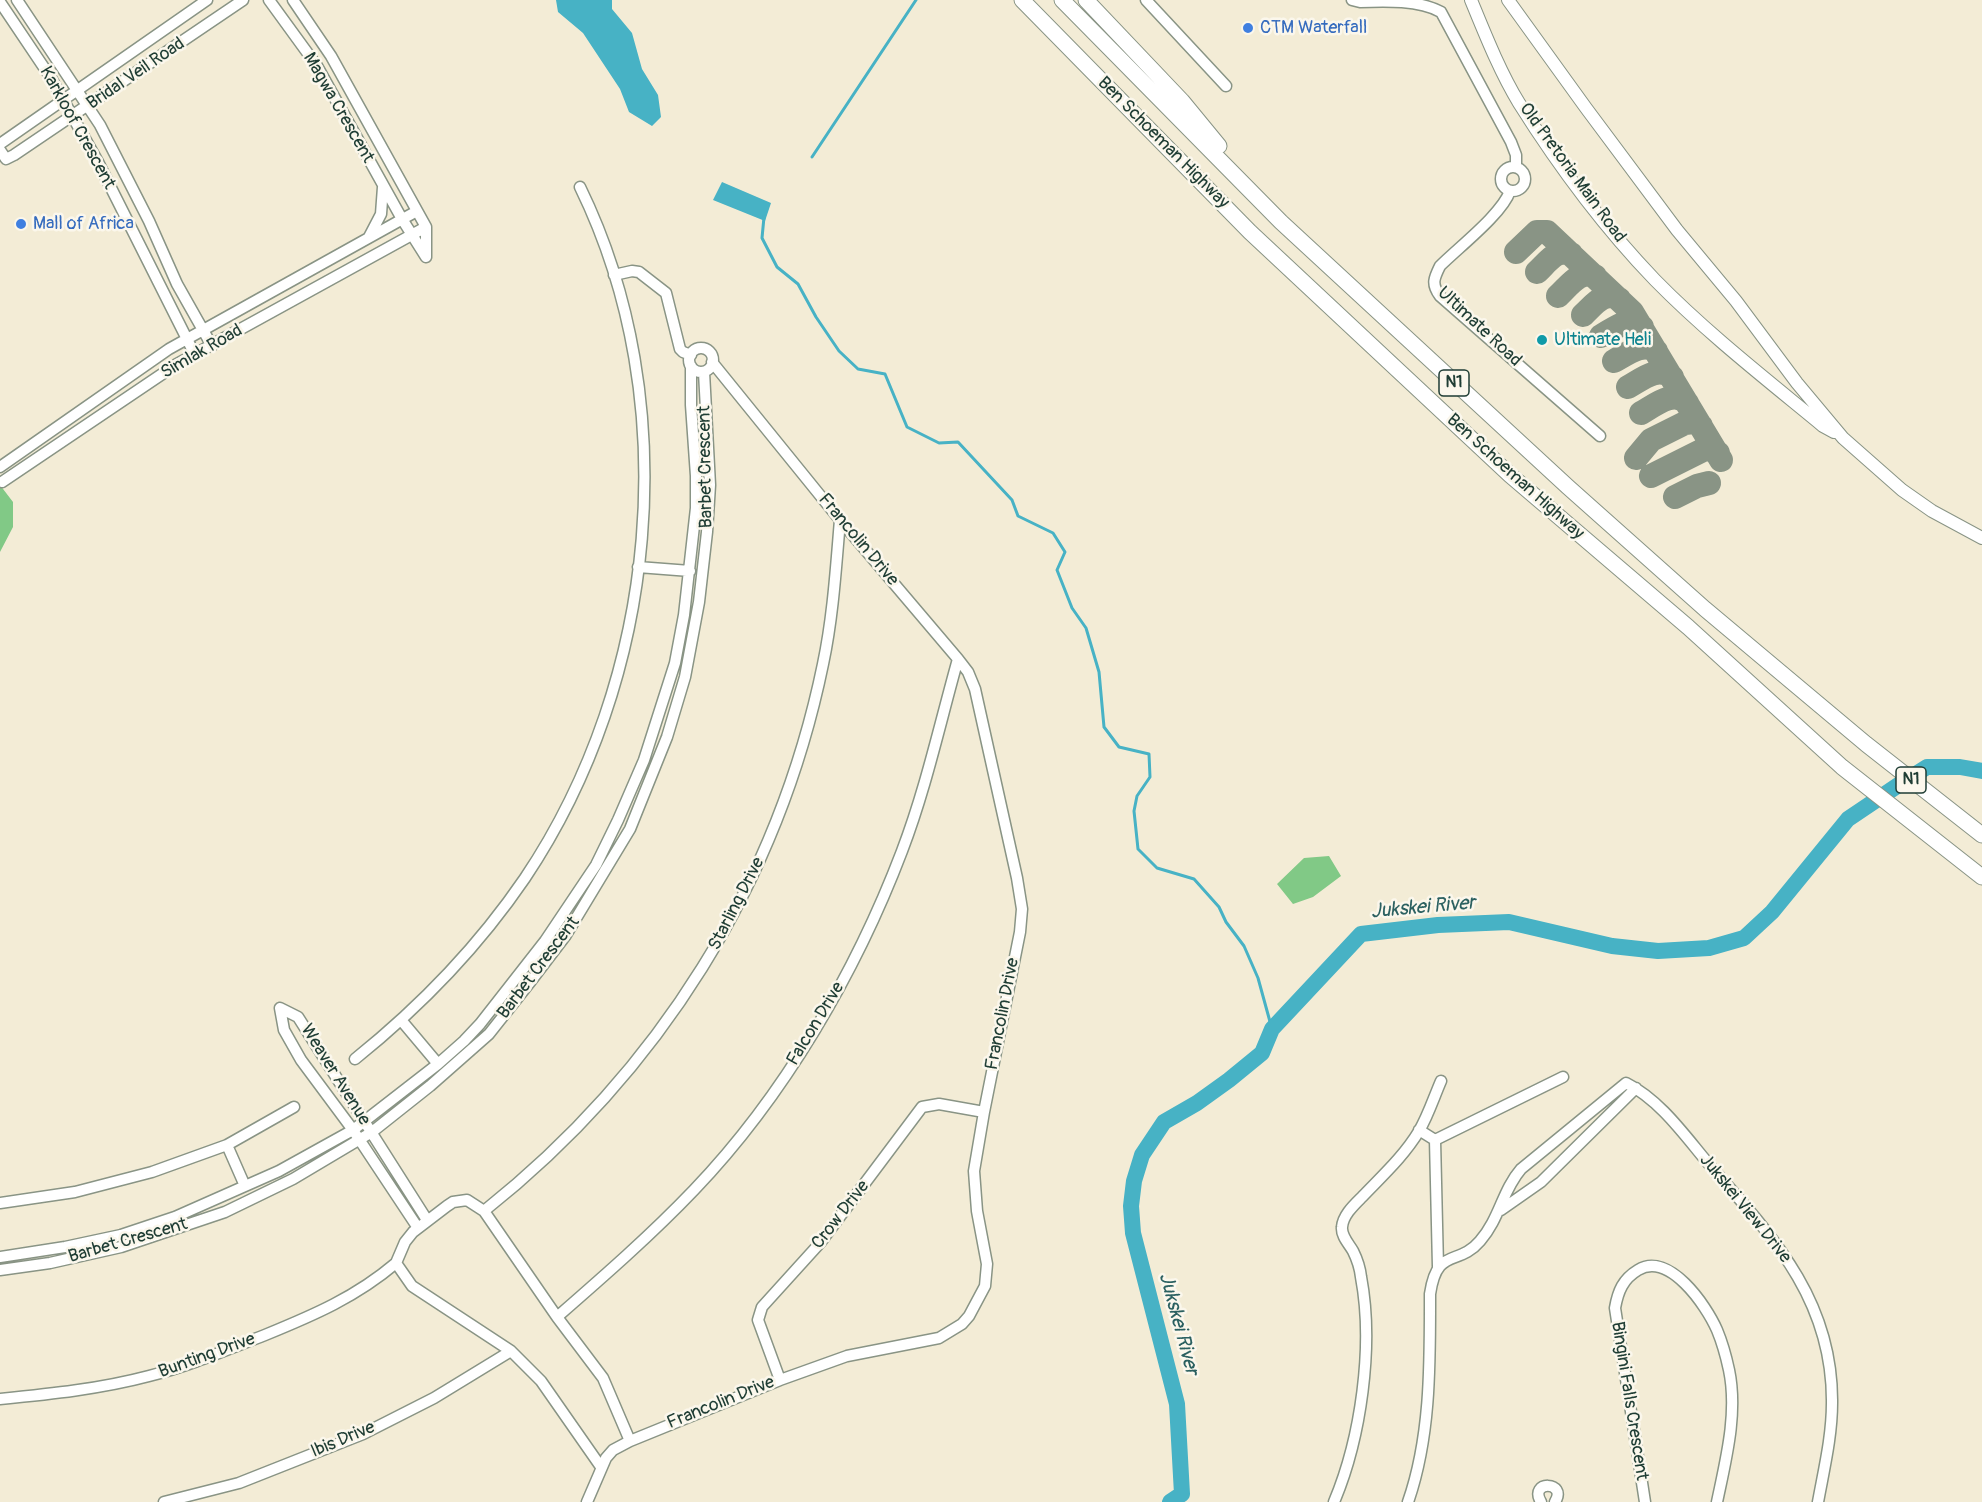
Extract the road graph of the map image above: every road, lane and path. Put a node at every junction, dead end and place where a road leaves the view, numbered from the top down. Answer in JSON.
{"nodes":[{"id":1,"x":17,"y":0,"type":"edge"},
{"id":2,"x":207,"y":0,"type":"edge"},
{"id":3,"x":243,"y":0,"type":"edge"},
{"id":4,"x":269,"y":0,"type":"edge"},
{"id":5,"x":293,"y":0,"type":"edge"},
{"id":6,"x":1022,"y":0,"type":"edge"},
{"id":7,"x":1062,"y":0,"type":"edge"},
{"id":8,"x":1086,"y":0,"type":"edge"},
{"id":9,"x":1146,"y":0,"type":"edge"},
{"id":10,"x":1352,"y":0,"type":"edge"},
{"id":11,"x":1471,"y":0,"type":"edge"},
{"id":12,"x":1508,"y":0,"type":"edge"},
{"id":13,"x":0,"y":2,"type":"edge"},
{"id":14,"x":1227,"y":86,"type":"dead end"},
{"id":15,"x":78,"y":91,"type":"junction"},
{"id":16,"x":63,"y":101,"type":"junction"},
{"id":17,"x":88,"y":106,"type":"junction"},
{"id":18,"x":72,"y":117,"type":"junction"},
{"id":19,"x":0,"y":144,"type":"edge"},
{"id":20,"x":0,"y":150,"type":"edge"},
{"id":21,"x":1516,"y":167,"type":"junction"},
{"id":22,"x":383,"y":185,"type":"junction"},
{"id":23,"x":580,"y":187,"type":"dead end"},
{"id":24,"x":1510,"y":191,"type":"junction"},
{"id":25,"x":417,"y":211,"type":"junction"},
{"id":26,"x":402,"y":219,"type":"junction"},
{"id":27,"x":1281,"y":222,"type":"junction"},
{"id":28,"x":426,"y":227,"type":"junction"},
{"id":29,"x":411,"y":236,"type":"junction"},
{"id":30,"x":369,"y":237,"type":"junction"},
{"id":31,"x":614,"y":275,"type":"junction"},
{"id":32,"x":203,"y":331,"type":"junction"},
{"id":33,"x":187,"y":341,"type":"junction"},
{"id":34,"x":212,"y":346,"type":"junction"},
{"id":35,"x":195,"y":355,"type":"junction"},
{"id":36,"x":691,"y":361,"type":"junction"},
{"id":37,"x":712,"y":362,"type":"junction"},
{"id":38,"x":704,"y":372,"type":"junction"},
{"id":39,"x":1600,"y":436,"type":"dead end"},
{"id":40,"x":1843,"y":438,"type":"junction"},
{"id":41,"x":0,"y":467,"type":"edge"},
{"id":42,"x":2,"y":482,"type":"dead end"},
{"id":43,"x":840,"y":520,"type":"junction"},
{"id":44,"x":1982,"y":537,"type":"edge"},
{"id":45,"x":638,"y":567,"type":"junction"},
{"id":46,"x":690,"y":572,"type":"junction"},
{"id":47,"x":686,"y":600,"type":"junction"},
{"id":48,"x":699,"y":602,"type":"junction"},
{"id":49,"x":958,"y":659,"type":"junction"},
{"id":50,"x":654,"y":731,"type":"junction"},
{"id":51,"x":667,"y":737,"type":"junction"},
{"id":52,"x":618,"y":820,"type":"junction"},
{"id":53,"x":630,"y":829,"type":"junction"},
{"id":54,"x":1982,"y":835,"type":"edge"},
{"id":55,"x":1982,"y":877,"type":"edge"},
{"id":56,"x":555,"y":928,"type":"junction"},
{"id":57,"x":567,"y":935,"type":"junction"},
{"id":58,"x":401,"y":1020,"type":"junction"},
{"id":59,"x":480,"y":1024,"type":"junction"},
{"id":60,"x":489,"y":1034,"type":"junction"},
{"id":61,"x":356,"y":1059,"type":"dead end"},
{"id":62,"x":438,"y":1064,"type":"junction"},
{"id":63,"x":1563,"y":1077,"type":"dead end"},
{"id":64,"x":1441,"y":1081,"type":"dead end"},
{"id":65,"x":1631,"y":1085,"type":"junction"},
{"id":66,"x":294,"y":1107,"type":"dead end"},
{"id":67,"x":984,"y":1112,"type":"junction"},
{"id":68,"x":365,"y":1121,"type":"junction"},
{"id":69,"x":1419,"y":1130,"type":"junction"},
{"id":70,"x":372,"y":1132,"type":"junction"},
{"id":71,"x":356,"y":1135,"type":"junction"},
{"id":72,"x":1435,"y":1140,"type":"junction"},
{"id":73,"x":227,"y":1145,"type":"junction"},
{"id":74,"x":1545,"y":1149,"type":"junction"},
{"id":75,"x":1559,"y":1164,"type":"junction"},
{"id":76,"x":245,"y":1186,"type":"junction"},
{"id":77,"x":0,"y":1203,"type":"edge"},
{"id":78,"x":197,"y":1208,"type":"junction"},
{"id":79,"x":1501,"y":1210,"type":"junction"},
{"id":80,"x":484,"y":1211,"type":"junction"},
{"id":81,"x":203,"y":1219,"type":"junction"},
{"id":82,"x":427,"y":1220,"type":"junction"},
{"id":83,"x":417,"y":1228,"type":"junction"},
{"id":84,"x":70,"y":1246,"type":"junction"},
{"id":85,"x":0,"y":1257,"type":"edge"},
{"id":86,"x":72,"y":1259,"type":"junction"},
{"id":87,"x":396,"y":1263,"type":"junction"},
{"id":88,"x":1438,"y":1267,"type":"junction"},
{"id":89,"x":0,"y":1270,"type":"edge"},
{"id":90,"x":557,"y":1317,"type":"junction"},
{"id":91,"x":511,"y":1351,"type":"junction"},
{"id":92,"x":780,"y":1380,"type":"junction"},
{"id":93,"x":0,"y":1399,"type":"edge"},
{"id":94,"x":630,"y":1441,"type":"junction"},
{"id":95,"x":601,"y":1467,"type":"junction"},
{"id":96,"x":164,"y":1502,"type":"edge"},
{"id":97,"x":587,"y":1502,"type":"edge"},
{"id":98,"x":1334,"y":1502,"type":"edge"},
{"id":99,"x":1408,"y":1502,"type":"edge"},
{"id":100,"x":1541,"y":1502,"type":"edge"},
{"id":101,"x":1555,"y":1502,"type":"edge"},
{"id":102,"x":1645,"y":1502,"type":"edge"},
{"id":103,"x":1717,"y":1502,"type":"edge"},
{"id":104,"x":1818,"y":1502,"type":"edge"}],
"edges":[{"from":1,"to":15,"type":"street","name":"Karkloof Crescent"},
{"from":2,"to":15,"type":"street","name":"Bridal Veil Road"},
{"from":3,"to":17,"type":"street","name":"Bridal Veil Road"},
{"from":4,"to":22,"type":"street","name":"Magwa Crescent"},
{"from":5,"to":25,"type":"street","name":"Magwa Crescent"},
{"from":6,"to":55,"type":"highway","name":"Ben Schoeman Highway","number":"N1"},
{"from":7,"to":27,"type":"highway","name":"Ben Schoeman Highway","number":"N1"},
{"from":8,"to":27,"type":"highway"},
{"from":9,"to":14,"type":"street"},
{"from":10,"to":21,"type":"street"},
{"from":11,"to":40,"type":"main road","name":"Old Pretoria Main Road"},
{"from":12,"to":40,"type":"main road","name":"Old Pretoria Main Road"},
{"from":13,"to":16,"type":"street","name":"Karkloof Crescent"},
{"from":15,"to":16,"type":"street","name":"Bridal Veil Road"},
{"from":15,"to":17,"type":"street","name":"Karkloof Crescent"},
{"from":16,"to":18,"type":"street","name":"Karkloof Crescent"},
{"from":16,"to":19,"type":"street","name":"Bridal Veil Road"},
{"from":17,"to":18,"type":"street","name":"Bridal Veil Road"},
{"from":17,"to":32,"type":"street","name":"Karkloof Crescent"},
{"from":18,"to":20,"type":"street","name":"Bridal Veil Road"},
{"from":18,"to":33,"type":"street","name":"Karkloof Crescent"},
{"from":21,"to":24,"type":"street"},
{"from":21,"to":24,"type":"street"},
{"from":22,"to":26,"type":"street","name":"Magwa Crescent"},
{"from":22,"to":30,"type":"street"},
{"from":23,"to":31,"type":"street"},
{"from":24,"to":39,"type":"street","name":"Ultimate Road"},
{"from":25,"to":26,"type":"street","name":"Simlak Road"},
{"from":25,"to":28,"type":"street","name":"Magwa Crescent"},
{"from":26,"to":29,"type":"street","name":"Magwa Crescent"},
{"from":26,"to":30,"type":"street","name":"Simlak Road"},
{"from":27,"to":54,"type":"highway","name":"Ben Schoeman Highway","number":"N1"},
{"from":28,"to":29,"type":"street","name":"Simlak Road"},
{"from":28,"to":29,"type":"street"},
{"from":29,"to":34,"type":"street","name":"Simlak Road"},
{"from":30,"to":32,"type":"street","name":"Simlak Road"},
{"from":31,"to":36,"type":"street"},
{"from":31,"to":45,"type":"street"},
{"from":32,"to":33,"type":"street","name":"Simlak Road"},
{"from":32,"to":34,"type":"street","name":"Karkloof Crescent"},
{"from":33,"to":35,"type":"street","name":"Karkloof Crescent"},
{"from":33,"to":41,"type":"street","name":"Simlak Road"},
{"from":34,"to":35,"type":"street","name":"Simlak Road"},
{"from":35,"to":42,"type":"street","name":"Simlak Road"},
{"from":36,"to":37,"type":"street"},
{"from":36,"to":38,"type":"street"},
{"from":36,"to":46,"type":"street","name":"Barbet Crescent"},
{"from":37,"to":38,"type":"street"},
{"from":37,"to":43,"type":"street","name":"Francolin Drive"},
{"from":38,"to":48,"type":"street","name":"Barbet Crescent"},
{"from":40,"to":44,"type":"main road","name":"Old Pretoria Main Road"},
{"from":43,"to":49,"type":"street","name":"Francolin Drive"},
{"from":43,"to":80,"type":"street","name":"Starling Drive"},
{"from":45,"to":46,"type":"street"},
{"from":45,"to":58,"type":"street"},
{"from":46,"to":47,"type":"street","name":"Barbet Crescent"},
{"from":47,"to":48,"type":"street"},
{"from":47,"to":50,"type":"street","name":"Barbet Crescent"},
{"from":48,"to":51,"type":"street","name":"Barbet Crescent"},
{"from":49,"to":67,"type":"street","name":"Francolin Drive"},
{"from":49,"to":90,"type":"street","name":"Falcon Drive"},
{"from":50,"to":51,"type":"street"},
{"from":50,"to":52,"type":"street","name":"Barbet Crescent"},
{"from":51,"to":53,"type":"street","name":"Barbet Crescent"},
{"from":52,"to":53,"type":"street"},
{"from":52,"to":56,"type":"street","name":"Barbet Crescent"},
{"from":53,"to":57,"type":"street","name":"Barbet Crescent"},
{"from":56,"to":57,"type":"street"},
{"from":56,"to":59,"type":"street","name":"Barbet Crescent"},
{"from":57,"to":60,"type":"street","name":"Barbet Crescent"},
{"from":58,"to":61,"type":"street"},
{"from":58,"to":62,"type":"street"},
{"from":59,"to":60,"type":"street"},
{"from":59,"to":62,"type":"street","name":"Barbet Crescent"},
{"from":60,"to":70,"type":"street","name":"Barbet Crescent"},
{"from":62,"to":68,"type":"street","name":"Barbet Crescent"},
{"from":63,"to":72,"type":"street"},
{"from":64,"to":69,"type":"street"},
{"from":65,"to":74,"type":"street"},
{"from":65,"to":75,"type":"street"},
{"from":65,"to":104,"type":"street","name":"Jukskei View Drive"},
{"from":66,"to":73,"type":"street"},
{"from":67,"to":92,"type":"street","name":"Crow Drive"},
{"from":67,"to":92,"type":"street","name":"Francolin Drive"},
{"from":68,"to":70,"type":"street","name":"Weaver Avenue"},
{"from":68,"to":71,"type":"street","name":"Barbet Crescent"},
{"from":68,"to":71,"type":"street","name":"Weaver Avenue"},
{"from":69,"to":72,"type":"street"},
{"from":69,"to":98,"type":"street"},
{"from":70,"to":71,"type":"street","name":"Barbet Crescent"},
{"from":70,"to":82,"type":"street","name":"Weaver Avenue"},
{"from":71,"to":76,"type":"street","name":"Barbet Crescent"},
{"from":71,"to":81,"type":"street","name":"Barbet Crescent"},
{"from":71,"to":83,"type":"street","name":"Weaver Avenue"},
{"from":72,"to":88,"type":"street"},
{"from":73,"to":76,"type":"street"},
{"from":73,"to":77,"type":"street"},
{"from":74,"to":75,"type":"street"},
{"from":74,"to":79,"type":"street"},
{"from":75,"to":79,"type":"street"},
{"from":76,"to":78,"type":"street","name":"Barbet Crescent"},
{"from":78,"to":81,"type":"street"},
{"from":78,"to":84,"type":"street","name":"Barbet Crescent"},
{"from":79,"to":88,"type":"street"},
{"from":80,"to":82,"type":"street"},
{"from":80,"to":90,"type":"street"},
{"from":81,"to":86,"type":"street","name":"Barbet Crescent"},
{"from":82,"to":83,"type":"street"},
{"from":83,"to":87,"type":"street"},
{"from":84,"to":85,"type":"street","name":"Barbet Crescent"},
{"from":84,"to":86,"type":"street"},
{"from":86,"to":89,"type":"street","name":"Barbet Crescent"},
{"from":87,"to":91,"type":"street"},
{"from":87,"to":93,"type":"street","name":"Bunting Drive"},
{"from":88,"to":99,"type":"street"},
{"from":90,"to":94,"type":"street"},
{"from":91,"to":95,"type":"street"},
{"from":91,"to":96,"type":"street","name":"Ibis Drive"},
{"from":92,"to":94,"type":"street","name":"Francolin Drive"},
{"from":94,"to":95,"type":"street","name":"Francolin Drive"},
{"from":95,"to":97,"type":"street","name":"Francolin Drive"},
{"from":100,"to":101,"type":"street"},
{"from":102,"to":103,"type":"street","name":"Bingini Falls Crescent"}]}
